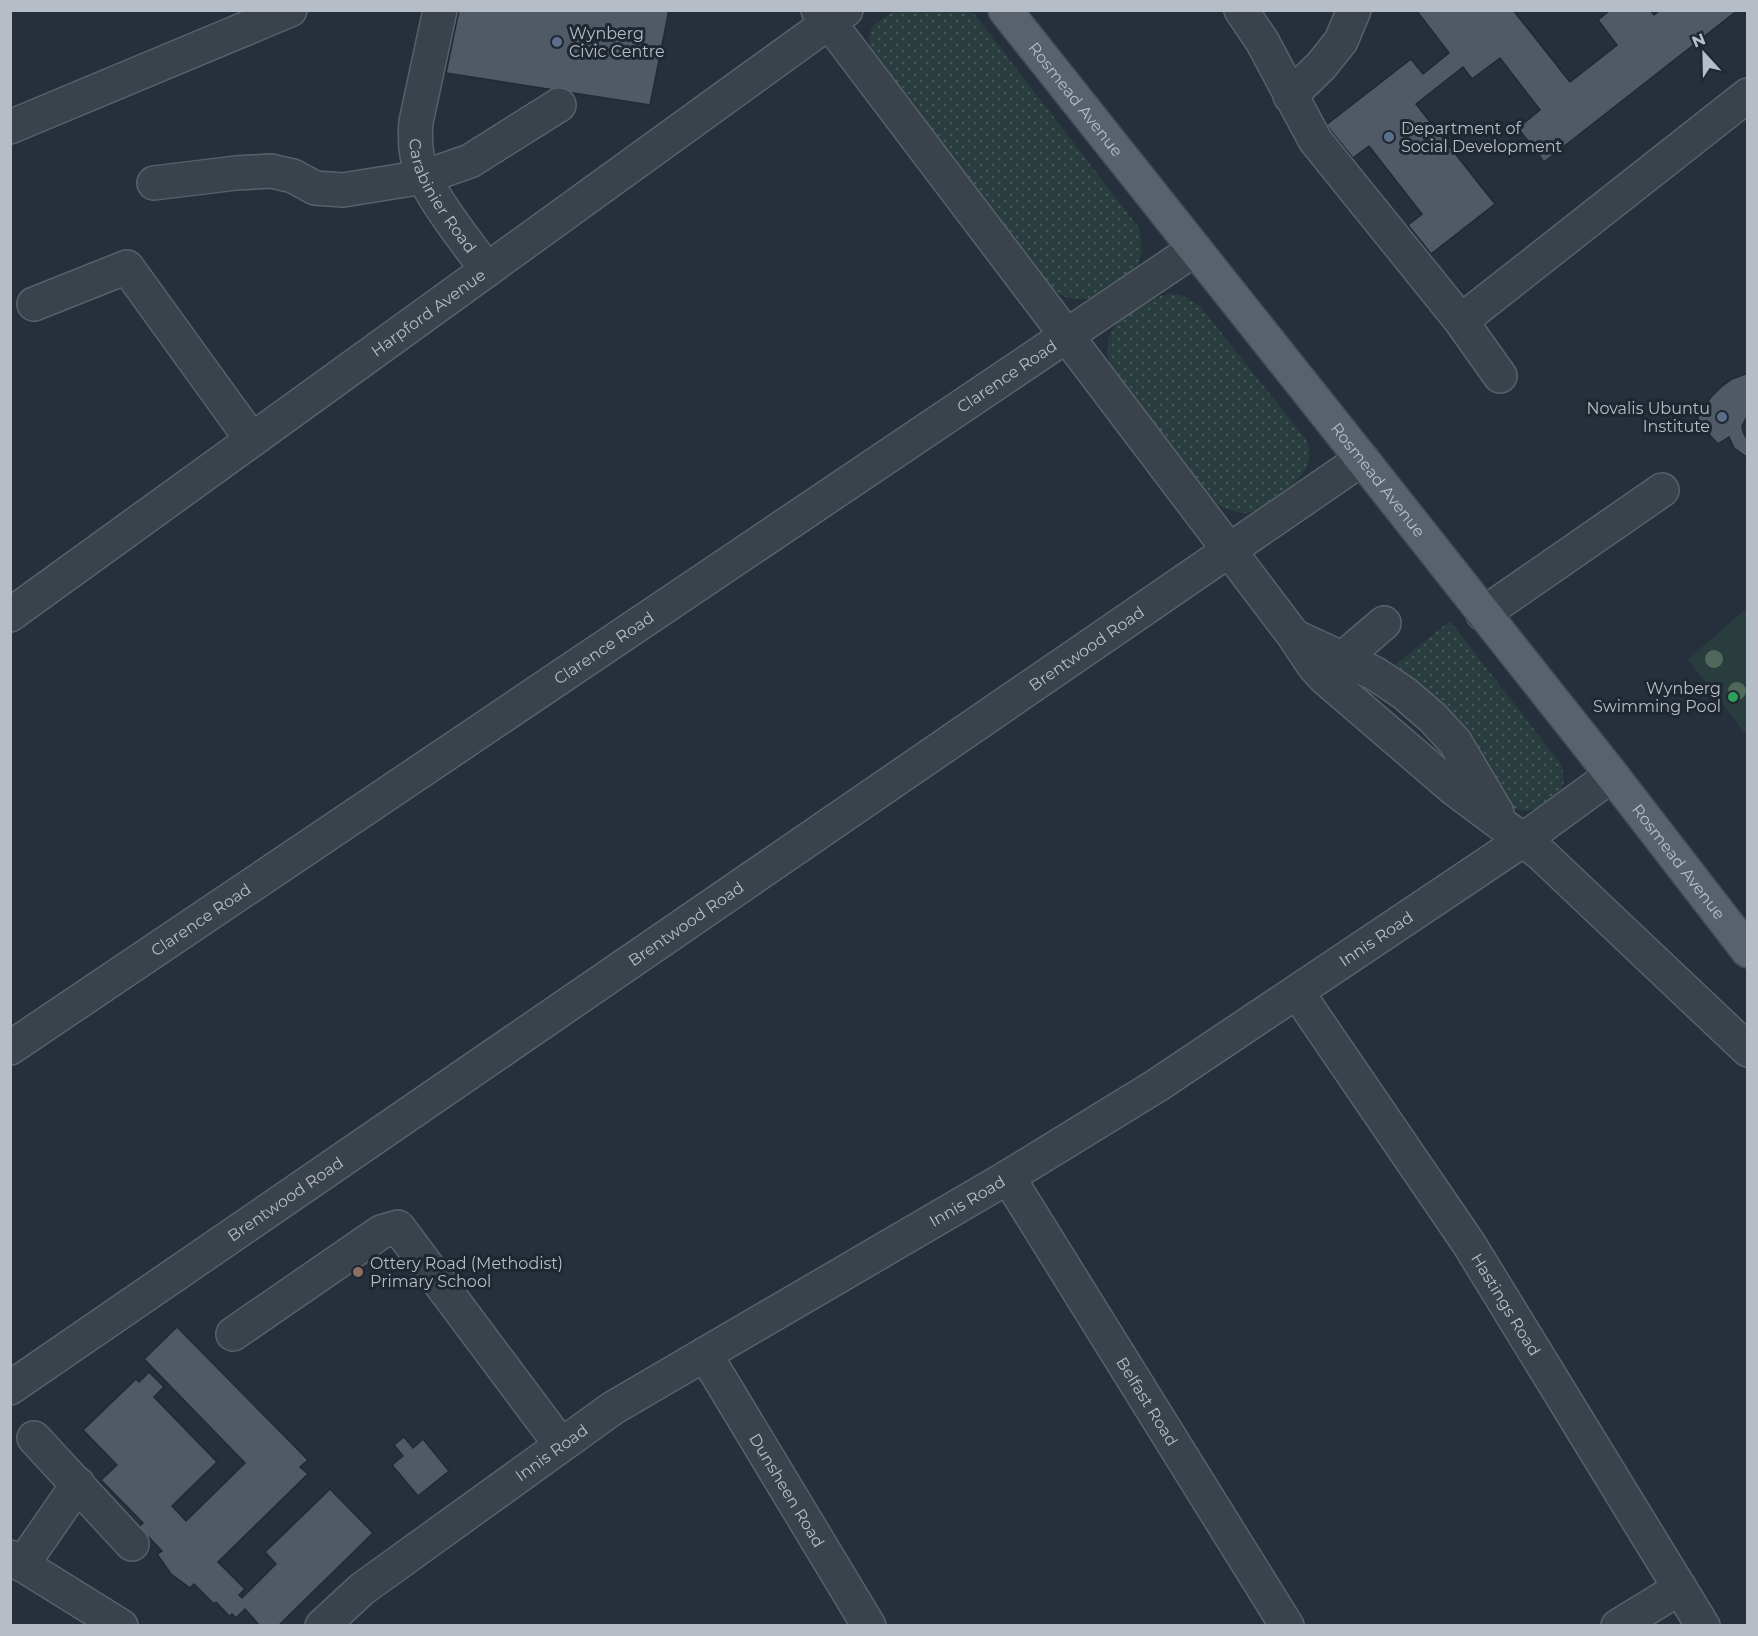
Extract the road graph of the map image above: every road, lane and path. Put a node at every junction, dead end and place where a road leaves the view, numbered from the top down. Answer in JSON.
{"nodes":[{"id":1,"x":290,"y":10,"type":"edge"},
{"id":2,"x":440,"y":10,"type":"edge"},
{"id":3,"x":1241,"y":10,"type":"edge"},
{"id":4,"x":1354,"y":10,"type":"edge"},
{"id":5,"x":1006,"y":11,"type":"edge"},
{"id":6,"x":831,"y":14,"type":"edge"},
{"id":7,"x":1748,"y":95,"type":"edge"},
{"id":8,"x":1290,"y":96,"type":"junction"},
{"id":9,"x":559,"y":105,"type":"dead end"},
{"id":10,"x":10,"y":127,"type":"edge"},
{"id":11,"x":424,"y":177,"type":"junction"},
{"id":12,"x":154,"y":183,"type":"dead end"},
{"id":13,"x":1196,"y":249,"type":"junction"},
{"id":14,"x":487,"y":270,"type":"junction"},
{"id":15,"x":34,"y":304,"type":"dead end"},
{"id":16,"x":1461,"y":321,"type":"junction"},
{"id":17,"x":1068,"y":335,"type":"junction"},
{"id":18,"x":1500,"y":376,"type":"dead end"},
{"id":19,"x":252,"y":440,"type":"junction"},
{"id":20,"x":1362,"y":459,"type":"junction"},
{"id":21,"x":1662,"y":490,"type":"dead end"},
{"id":22,"x":1229,"y":550,"type":"junction"},
{"id":23,"x":1483,"y":614,"type":"junction"},
{"id":24,"x":10,"y":615,"type":"edge"},
{"id":25,"x":1384,"y":623,"type":"dead end"},
{"id":26,"x":1334,"y":669,"type":"junction"},
{"id":27,"x":1612,"y":776,"type":"junction"},
{"id":28,"x":1513,"y":833,"type":"junction"},
{"id":29,"x":1748,"y":951,"type":"edge"},
{"id":30,"x":1297,"y":992,"type":"junction"},
{"id":31,"x":10,"y":1048,"type":"edge"},
{"id":32,"x":1748,"y":1050,"type":"edge"},
{"id":33,"x":1008,"y":1177,"type":"junction"},
{"id":34,"x":233,"y":1334,"type":"dead end"},
{"id":35,"x":705,"y":1354,"type":"junction"},
{"id":36,"x":10,"y":1388,"type":"edge"},
{"id":37,"x":34,"y":1438,"type":"dead end"},
{"id":38,"x":561,"y":1445,"type":"junction"},
{"id":39,"x":78,"y":1485,"type":"junction"},
{"id":40,"x":132,"y":1544,"type":"dead end"},
{"id":41,"x":16,"y":1561,"type":"edge"},
{"id":42,"x":1680,"y":1588,"type":"junction"},
{"id":43,"x":120,"y":1626,"type":"edge"},
{"id":44,"x":322,"y":1626,"type":"edge"},
{"id":45,"x":869,"y":1626,"type":"edge"},
{"id":46,"x":1287,"y":1626,"type":"edge"},
{"id":47,"x":1618,"y":1626,"type":"edge"},
{"id":48,"x":1703,"y":1626,"type":"edge"}],
"edges":[{"from":1,"to":10,"type":"street"},
{"from":2,"to":11,"type":"street","name":"Carabinier Road"},
{"from":3,"to":8,"type":"street"},
{"from":4,"to":8,"type":"street"},
{"from":5,"to":13,"type":"main road","name":"Rosmead Avenue"},
{"from":6,"to":14,"type":"street","name":"Harpford Avenue"},
{"from":6,"to":17,"type":"street"},
{"from":7,"to":16,"type":"street"},
{"from":8,"to":16,"type":"street"},
{"from":9,"to":11,"type":"street"},
{"from":11,"to":12,"type":"street"},
{"from":11,"to":14,"type":"street","name":"Carabinier Road"},
{"from":13,"to":17,"type":"street","name":"Clarence Road"},
{"from":13,"to":20,"type":"main road","name":"Rosmead Avenue"},
{"from":14,"to":19,"type":"street","name":"Harpford Avenue"},
{"from":15,"to":19,"type":"street"},
{"from":16,"to":18,"type":"street"},
{"from":17,"to":22,"type":"street"},
{"from":17,"to":31,"type":"street","name":"Clarence Road"},
{"from":19,"to":24,"type":"street","name":"Harpford Avenue"},
{"from":20,"to":22,"type":"street","name":"Brentwood Road"},
{"from":20,"to":23,"type":"main road","name":"Rosmead Avenue"},
{"from":21,"to":23,"type":"street"},
{"from":22,"to":26,"type":"street"},
{"from":22,"to":36,"type":"street","name":"Brentwood Road"},
{"from":23,"to":27,"type":"main road","name":"Rosmead Avenue"},
{"from":25,"to":26,"type":"street"},
{"from":26,"to":28,"type":"street"},
{"from":27,"to":28,"type":"street","name":"Innis Road"},
{"from":27,"to":29,"type":"main road","name":"Rosmead Avenue"},
{"from":28,"to":30,"type":"street","name":"Innis Road"},
{"from":28,"to":32,"type":"street"},
{"from":30,"to":33,"type":"street","name":"Innis Road"},
{"from":30,"to":42,"type":"street","name":"Hastings Road"},
{"from":33,"to":35,"type":"street","name":"Innis Road"},
{"from":33,"to":46,"type":"street","name":"Belfast Road"},
{"from":34,"to":38,"type":"street"},
{"from":35,"to":38,"type":"street","name":"Innis Road"},
{"from":35,"to":45,"type":"street","name":"Dunsheen Road"},
{"from":37,"to":39,"type":"street"},
{"from":38,"to":44,"type":"street","name":"Innis Road"},
{"from":39,"to":40,"type":"street"},
{"from":39,"to":41,"type":"street"},
{"from":41,"to":43,"type":"street"},
{"from":42,"to":47,"type":"street"},
{"from":42,"to":48,"type":"street","name":"Hastings Road"}]}
